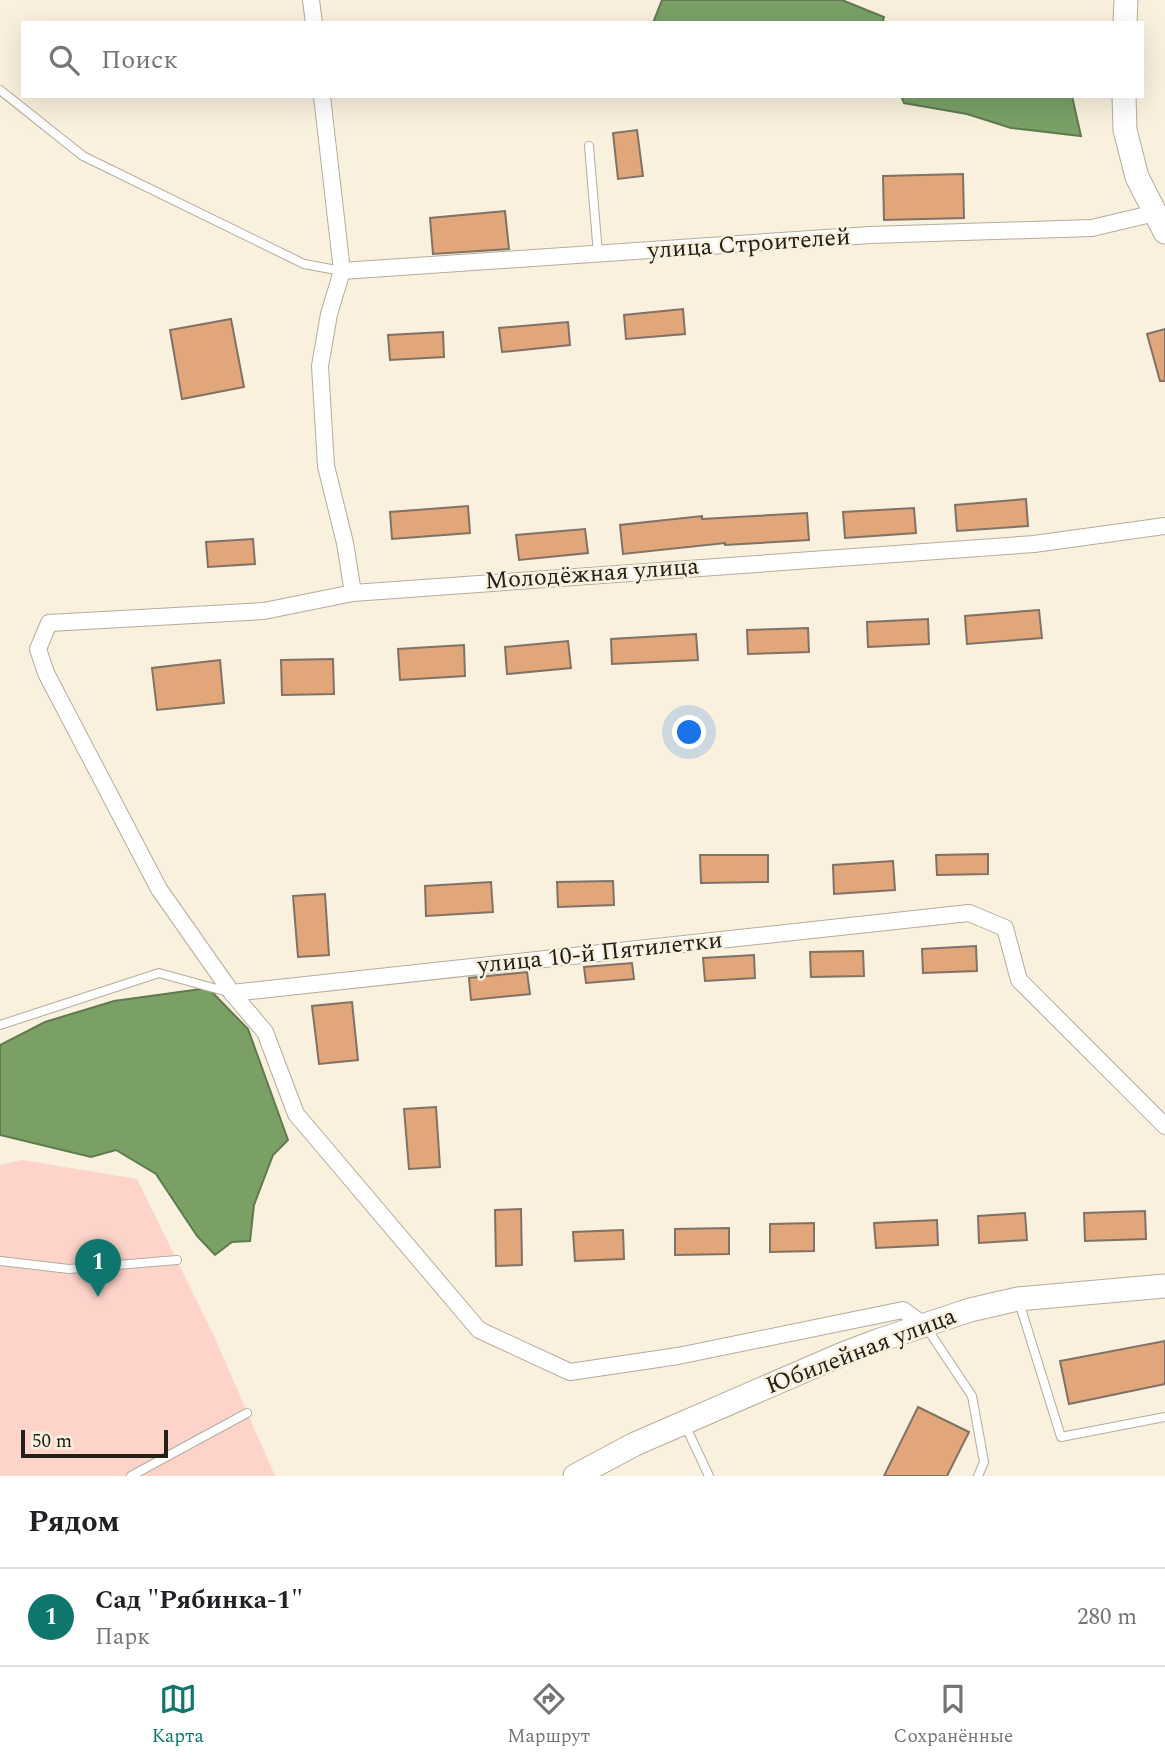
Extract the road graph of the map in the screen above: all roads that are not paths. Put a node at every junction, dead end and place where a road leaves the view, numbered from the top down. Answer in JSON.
{"nodes":[{"id":1,"x":311,"y":0,"type":"edge"},
{"id":2,"x":1126,"y":0,"type":"edge"},
{"id":3,"x":314,"y":21,"type":"edge"},
{"id":4,"x":1125,"y":21,"type":"edge"},
{"id":5,"x":0,"y":90,"type":"edge"},
{"id":6,"x":322,"y":98,"type":"edge"},
{"id":7,"x":1124,"y":98,"type":"edge"},
{"id":8,"x":589,"y":146,"type":"dead end"},
{"id":9,"x":1160,"y":223,"type":"edge"},
{"id":10,"x":598,"y":254,"type":"junction"},
{"id":11,"x":342,"y":271,"type":"junction"},
{"id":12,"x":1165,"y":527,"type":"edge"},
{"id":13,"x":352,"y":593,"type":"junction"},
{"id":14,"x":232,"y":993,"type":"junction"},
{"id":15,"x":0,"y":1025,"type":"edge"},
{"id":16,"x":1165,"y":1126,"type":"edge"},
{"id":17,"x":177,"y":1260,"type":"dead end"},
{"id":18,"x":0,"y":1261,"type":"edge"},
{"id":19,"x":1165,"y":1286,"type":"edge"},
{"id":20,"x":1018,"y":1299,"type":"junction"},
{"id":21,"x":925,"y":1326,"type":"junction"},
{"id":22,"x":247,"y":1413,"type":"dead end"},
{"id":23,"x":1165,"y":1417,"type":"edge"},
{"id":24,"x":684,"y":1422,"type":"junction"},
{"id":25,"x":131,"y":1476,"type":"edge"},
{"id":26,"x":575,"y":1476,"type":"edge"},
{"id":27,"x":709,"y":1476,"type":"edge"},
{"id":28,"x":978,"y":1476,"type":"edge"}],
"edges":[{"from":1,"to":3,"type":"street"},
{"from":2,"to":4,"type":"street"},
{"from":5,"to":11,"type":"lane"},
{"from":6,"to":11,"type":"street"},
{"from":7,"to":9,"type":"street"},
{"from":8,"to":10,"type":"lane"},
{"from":9,"to":10,"type":"street","name":"улица Строителей"},
{"from":10,"to":11,"type":"street","name":"улица Строителей"},
{"from":11,"to":13,"type":"street"},
{"from":12,"to":13,"type":"street","name":"Молодёжная улица"},
{"from":13,"to":14,"type":"street","name":"Молодёжная улица"},
{"from":14,"to":15,"type":"lane"},
{"from":14,"to":16,"type":"street","name":"улица 10-й Пятилетки"},
{"from":14,"to":21,"type":"street"},
{"from":17,"to":18,"type":"lane"},
{"from":19,"to":20,"type":"street","name":"Юбилейная улица"},
{"from":20,"to":21,"type":"street","name":"Юбилейная улица"},
{"from":20,"to":23,"type":"lane"},
{"from":21,"to":24,"type":"street","name":"Юбилейная улица"},
{"from":21,"to":28,"type":"lane"},
{"from":22,"to":25,"type":"lane"},
{"from":24,"to":26,"type":"street","name":"Юбилейная улица"},
{"from":24,"to":27,"type":"lane"}]}
